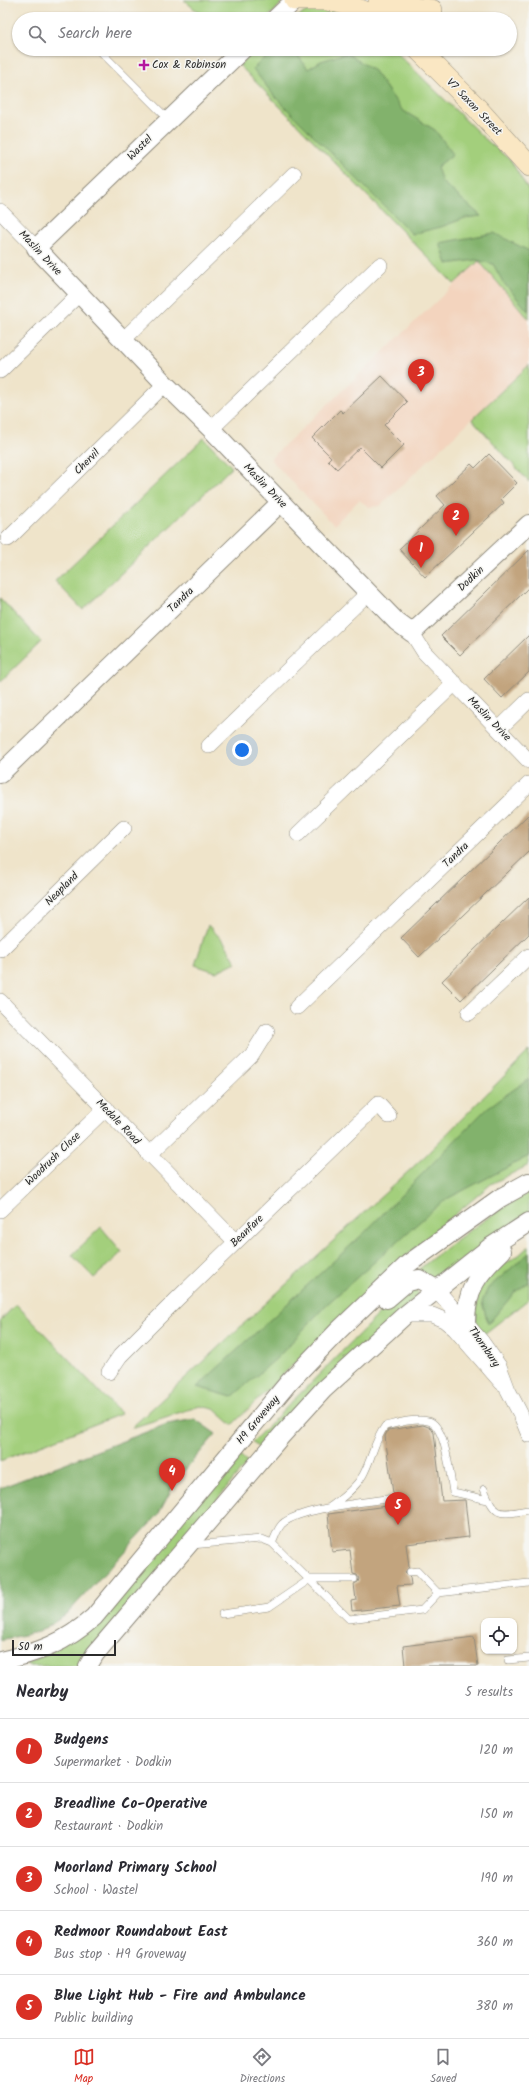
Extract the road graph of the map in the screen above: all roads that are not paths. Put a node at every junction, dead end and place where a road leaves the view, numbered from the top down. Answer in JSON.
{"nodes":[{"id":1,"x":295,"y":0,"type":"edge"},
{"id":2,"x":365,"y":0,"type":"edge"},
{"id":3,"x":379,"y":0,"type":"edge"},
{"id":4,"x":432,"y":10,"type":"edge"},
{"id":5,"x":282,"y":12,"type":"edge"},
{"id":6,"x":366,"y":12,"type":"edge"},
{"id":7,"x":378,"y":12,"type":"edge"},
{"id":8,"x":105,"y":56,"type":"edge"},
{"id":9,"x":237,"y":56,"type":"edge"},
{"id":10,"x":425,"y":56,"type":"edge"},
{"id":11,"x":169,"y":120,"type":"junction"},
{"id":12,"x":529,"y":166,"type":"edge"},
{"id":13,"x":294,"y":174,"type":"dead end"},
{"id":14,"x":0,"y":211,"type":"edge"},
{"id":15,"x":36,"y":248,"type":"junction"},
{"id":16,"x":380,"y":264,"type":"dead end"},
{"id":17,"x":79,"y":294,"type":"junction"},
{"id":18,"x":124,"y":339,"type":"junction"},
{"id":19,"x":0,"y":371,"type":"edge"},
{"id":20,"x":165,"y":384,"type":"junction"},
{"id":21,"x":211,"y":429,"type":"junction"},
{"id":22,"x":281,"y":502,"type":"junction"},
{"id":23,"x":529,"y":524,"type":"edge"},
{"id":24,"x":8,"y":539,"type":"dead end"},
{"id":25,"x":368,"y":593,"type":"junction"},
{"id":26,"x":412,"y":633,"type":"junction"},
{"id":27,"x":455,"y":683,"type":"junction"},
{"id":28,"x":529,"y":700,"type":"edge"},
{"id":29,"x":499,"y":729,"type":"junction"},
{"id":30,"x":209,"y":746,"type":"dead end"},
{"id":31,"x":529,"y":761,"type":"edge"},
{"id":32,"x":0,"y":774,"type":"edge"},
{"id":33,"x":529,"y":784,"type":"edge"},
{"id":34,"x":124,"y":828,"type":"dead end"},
{"id":35,"x":298,"y":834,"type":"dead end"},
{"id":36,"x":0,"y":950,"type":"edge"},
{"id":37,"x":529,"y":956,"type":"edge"},
{"id":38,"x":0,"y":1001,"type":"edge"},
{"id":39,"x":297,"y":1007,"type":"dead end"},
{"id":40,"x":469,"y":1013,"type":"dead end"},
{"id":41,"x":267,"y":1031,"type":"dead end"},
{"id":42,"x":106,"y":1108,"type":"junction"},
{"id":43,"x":389,"y":1116,"type":"dead end"},
{"id":44,"x":149,"y":1155,"type":"junction"},
{"id":45,"x":529,"y":1182,"type":"edge"},
{"id":46,"x":0,"y":1210,"type":"edge"},
{"id":47,"x":529,"y":1222,"type":"edge"},
{"id":48,"x":529,"y":1229,"type":"edge"},
{"id":49,"x":236,"y":1242,"type":"junction"},
{"id":50,"x":436,"y":1289,"type":"junction"},
{"id":51,"x":405,"y":1315,"type":"junction"},
{"id":52,"x":466,"y":1323,"type":"junction"},
{"id":53,"x":338,"y":1331,"type":"junction"},
{"id":54,"x":110,"y":1372,"type":"dead end"},
{"id":55,"x":508,"y":1390,"type":"junction"},
{"id":56,"x":525,"y":1411,"type":"edge"},
{"id":57,"x":529,"y":1435,"type":"edge"},
{"id":58,"x":484,"y":1489,"type":"dead end"},
{"id":59,"x":393,"y":1498,"type":"dead end"},
{"id":60,"x":488,"y":1500,"type":"junction"},
{"id":61,"x":327,"y":1509,"type":"junction"},
{"id":62,"x":529,"y":1510,"type":"edge"},
{"id":63,"x":272,"y":1544,"type":"junction"},
{"id":64,"x":187,"y":1545,"type":"junction"},
{"id":65,"x":410,"y":1572,"type":"dead end"},
{"id":66,"x":354,"y":1578,"type":"dead end"},
{"id":67,"x":310,"y":1579,"type":"junction"},
{"id":68,"x":529,"y":1583,"type":"edge"},
{"id":69,"x":438,"y":1593,"type":"junction"},
{"id":70,"x":222,"y":1614,"type":"dead end"},
{"id":71,"x":529,"y":1658,"type":"edge"},
{"id":72,"x":508,"y":1660,"type":"dead end"},
{"id":73,"x":0,"y":1661,"type":"edge"},
{"id":74,"x":88,"y":1666,"type":"edge"}],
"edges":[{"from":1,"to":5,"type":"street"},
{"from":1,"to":6,"type":"main road"},
{"from":2,"to":7,"type":"main road"},
{"from":3,"to":4,"type":"main road"},
{"from":8,"to":11,"type":"lane"},
{"from":9,"to":11,"type":"street","name":"Wastel"},
{"from":10,"to":12,"type":"main road","name":"V7 Saxon Street"},
{"from":11,"to":15,"type":"street","name":"Wastel"},
{"from":13,"to":18,"type":"street"},
{"from":14,"to":15,"type":"street","name":"Maslin Drive"},
{"from":15,"to":17,"type":"street","name":"Maslin Drive"},
{"from":16,"to":21,"type":"street"},
{"from":17,"to":18,"type":"street","name":"Maslin Drive"},
{"from":17,"to":19,"type":"street"},
{"from":18,"to":20,"type":"street","name":"Maslin Drive"},
{"from":20,"to":21,"type":"street","name":"Maslin Drive"},
{"from":20,"to":24,"type":"street","name":"Chervil"},
{"from":21,"to":22,"type":"street","name":"Maslin Drive"},
{"from":22,"to":25,"type":"street","name":"Maslin Drive"},
{"from":22,"to":32,"type":"street","name":"Tandra"},
{"from":23,"to":26,"type":"street","name":"Dodkin"},
{"from":25,"to":26,"type":"street","name":"Maslin Drive"},
{"from":25,"to":30,"type":"street"},
{"from":26,"to":27,"type":"street","name":"Maslin Drive"},
{"from":27,"to":29,"type":"street","name":"Maslin Drive"},
{"from":27,"to":35,"type":"street"},
{"from":28,"to":29,"type":"street"},
{"from":29,"to":31,"type":"street","name":"Maslin Drive"},
{"from":33,"to":39,"type":"street","name":"Tandra"},
{"from":34,"to":36,"type":"street","name":"Neapland"},
{"from":37,"to":40,"type":"street"},
{"from":38,"to":42,"type":"street","name":"Medale Road"},
{"from":41,"to":44,"type":"street"},
{"from":42,"to":44,"type":"street","name":"Medale Road"},
{"from":42,"to":46,"type":"street","name":"Woodrush Close"},
{"from":43,"to":49,"type":"street","name":"Beanfare"},
{"from":44,"to":49,"type":"street","name":"Medale Road"},
{"from":45,"to":53,"type":"street","name":"H9 Groveway"},
{"from":47,"to":50,"type":"street"},
{"from":48,"to":52,"type":"street"},
{"from":49,"to":54,"type":"street","name":"Beanfare"},
{"from":50,"to":51,"type":"street"},
{"from":50,"to":52,"type":"street","name":"Thornbury"},
{"from":50,"to":53,"type":"street"},
{"from":51,"to":55,"type":"street"},
{"from":51,"to":64,"type":"street"},
{"from":52,"to":55,"type":"street","name":"Thornbury"},
{"from":53,"to":73,"type":"street","name":"H9 Groveway"},
{"from":55,"to":56,"type":"street","name":"Thornbury"},
{"from":56,"to":57,"type":"street","name":"Thornbury"},
{"from":58,"to":60,"type":"lane"},
{"from":59,"to":61,"type":"lane"},
{"from":60,"to":61,"type":"lane"},
{"from":60,"to":62,"type":"lane"},
{"from":61,"to":63,"type":"lane"},
{"from":63,"to":64,"type":"lane"},
{"from":63,"to":67,"type":"lane"},
{"from":64,"to":74,"type":"street"},
{"from":65,"to":69,"type":"lane"},
{"from":66,"to":67,"type":"lane"},
{"from":67,"to":69,"type":"lane"},
{"from":67,"to":70,"type":"lane"},
{"from":68,"to":69,"type":"lane"},
{"from":71,"to":72,"type":"lane"}]}
